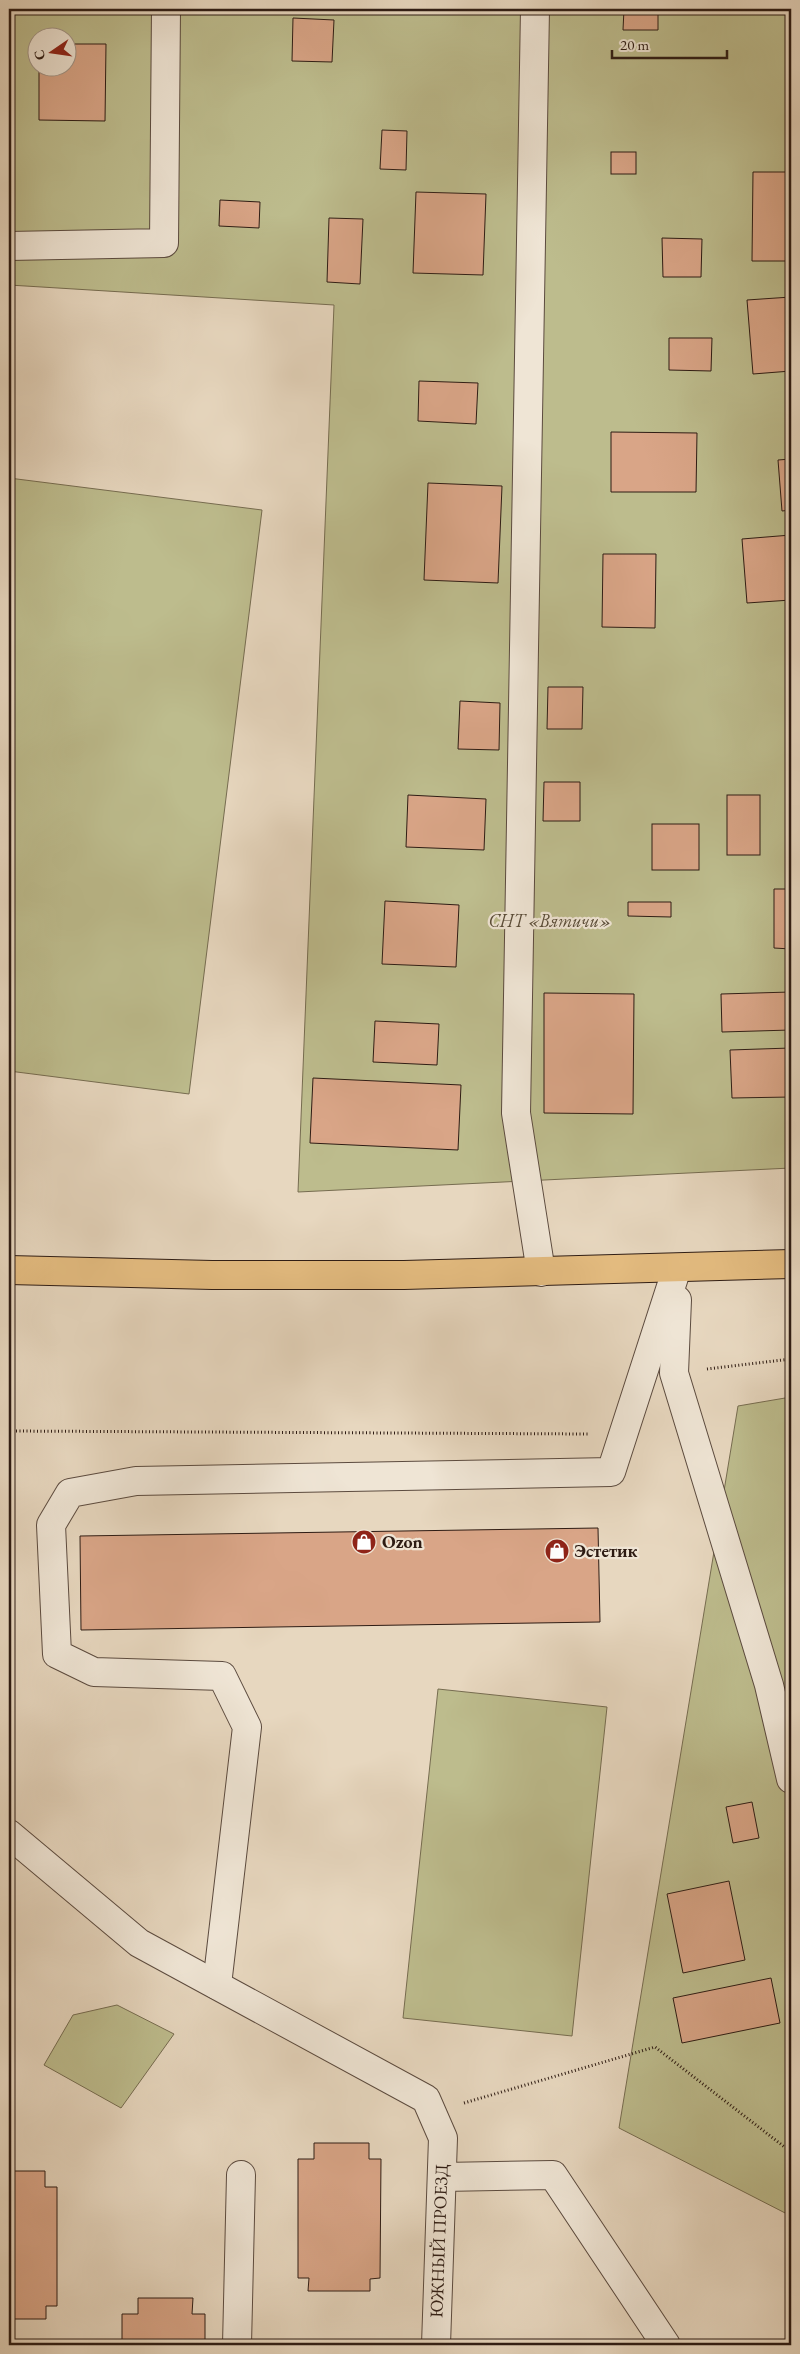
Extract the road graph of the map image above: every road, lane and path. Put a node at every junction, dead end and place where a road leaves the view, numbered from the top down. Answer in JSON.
{"nodes":[{"id":1,"x":166,"y":9,"type":"edge"},
{"id":2,"x":535,"y":9,"type":"edge"},
{"id":3,"x":9,"y":246,"type":"edge"},
{"id":4,"x":791,"y":1264,"type":"edge"},
{"id":5,"x":678,"y":1268,"type":"junction"},
{"id":6,"x":9,"y":1270,"type":"edge"},
{"id":7,"x":541,"y":1272,"type":"junction"},
{"id":8,"x":791,"y":1359,"type":"edge"},
{"id":9,"x":674,"y":1373,"type":"junction"},
{"id":10,"x":9,"y":1431,"type":"edge"},
{"id":11,"x":623,"y":1435,"type":"junction"},
{"id":12,"x":791,"y":1779,"type":"edge"},
{"id":13,"x":9,"y":1834,"type":"edge"},
{"id":14,"x":217,"y":1985,"type":"junction"},
{"id":15,"x":432,"y":2112,"type":"junction"},
{"id":16,"x":791,"y":2152,"type":"edge"},
{"id":17,"x":241,"y":2175,"type":"dead end"},
{"id":18,"x":442,"y":2177,"type":"junction"},
{"id":19,"x":237,"y":2345,"type":"edge"},
{"id":20,"x":436,"y":2345,"type":"edge"},
{"id":21,"x":666,"y":2345,"type":"edge"}],
"edges":[{"from":1,"to":3,"type":"street"},
{"from":2,"to":7,"type":"street"},
{"from":4,"to":5,"type":"main road"},
{"from":5,"to":7,"type":"main road"},
{"from":5,"to":9,"type":"street"},
{"from":5,"to":11,"type":"street"},
{"from":6,"to":7,"type":"main road"},
{"from":8,"to":9,"type":"path"},
{"from":9,"to":12,"type":"street"},
{"from":10,"to":11,"type":"path"},
{"from":11,"to":14,"type":"street"},
{"from":13,"to":14,"type":"street"},
{"from":14,"to":15,"type":"street"},
{"from":15,"to":16,"type":"path"},
{"from":15,"to":18,"type":"street","name":"ЮЖНЫЙ ПРОЕЗД"},
{"from":17,"to":19,"type":"street"},
{"from":18,"to":20,"type":"street","name":"ЮЖНЫЙ ПРОЕЗД"},
{"from":18,"to":21,"type":"street"}]}
